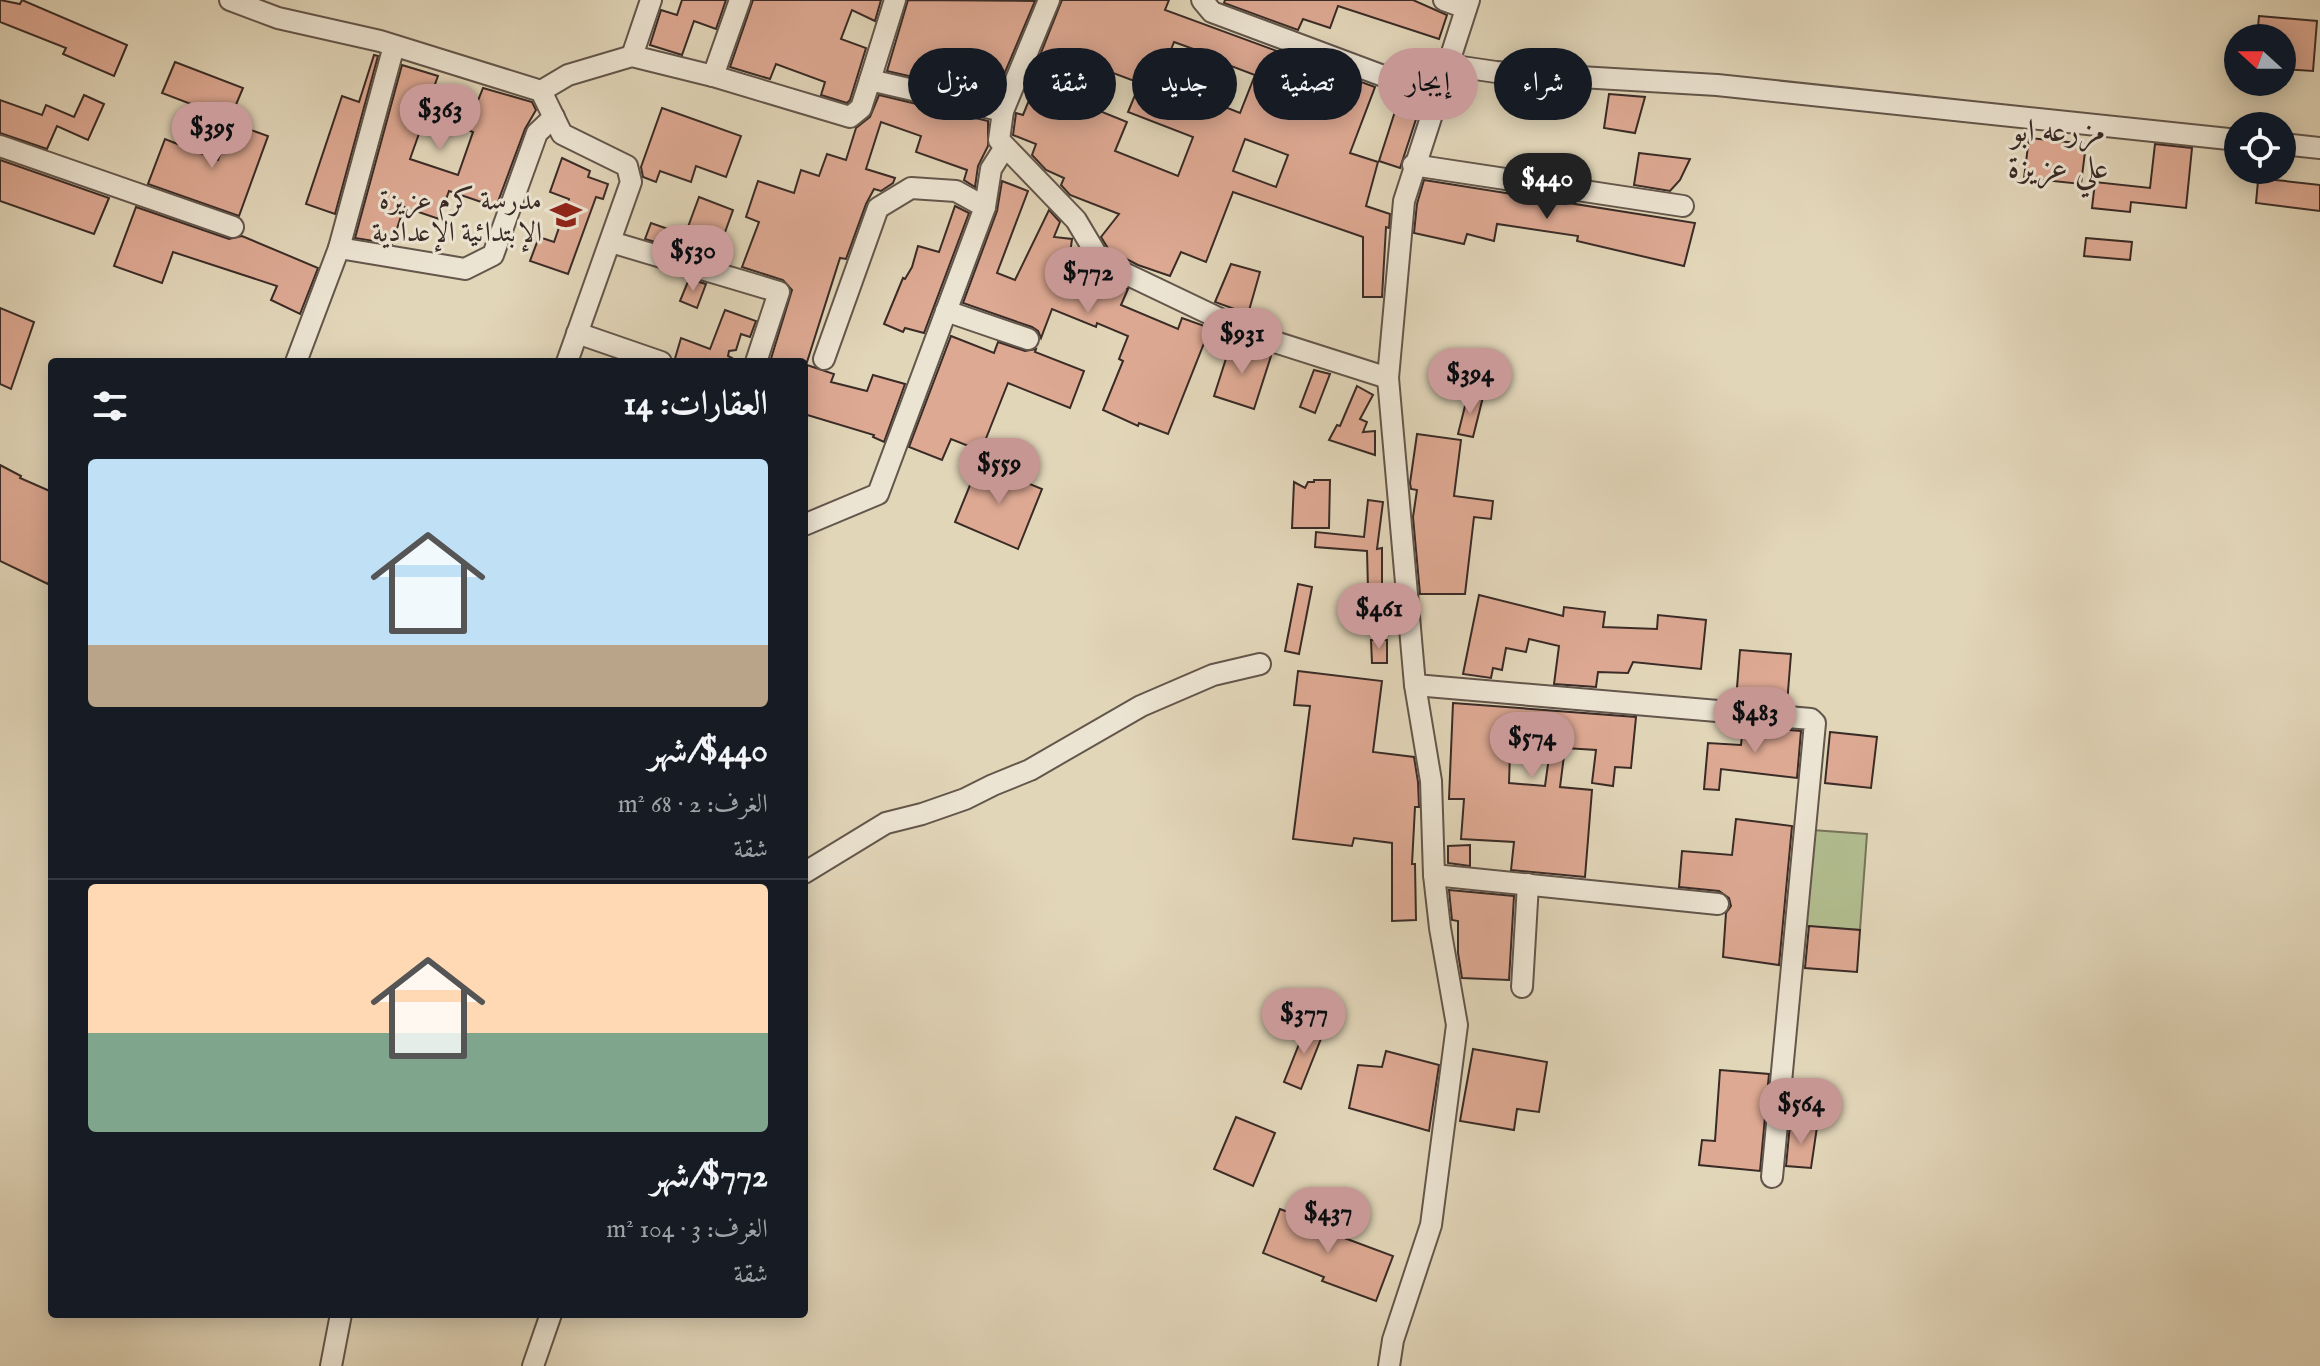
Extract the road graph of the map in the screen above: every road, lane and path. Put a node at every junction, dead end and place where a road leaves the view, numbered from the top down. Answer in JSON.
{"nodes":[{"id":1,"x":230,"y":0,"type":"edge"},
{"id":2,"x":651,"y":0,"type":"edge"},
{"id":3,"x":740,"y":0,"type":"edge"},
{"id":4,"x":895,"y":0,"type":"edge"},
{"id":5,"x":1049,"y":0,"type":"edge"},
{"id":6,"x":1444,"y":0,"type":"edge"},
{"id":7,"x":1210,"y":4,"type":"edge"},
{"id":8,"x":1468,"y":4,"type":"edge"},
{"id":9,"x":394,"y":46,"type":"junction"},
{"id":10,"x":1454,"y":48,"type":"edge"},
{"id":11,"x":632,"y":56,"type":"junction"},
{"id":12,"x":1478,"y":69,"type":"edge"},
{"id":13,"x":1378,"y":72,"type":"edge"},
{"id":14,"x":713,"y":76,"type":"junction"},
{"id":15,"x":870,"y":80,"type":"junction"},
{"id":16,"x":908,"y":89,"type":"edge"},
{"id":17,"x":541,"y":91,"type":"junction"},
{"id":18,"x":1007,"y":101,"type":"edge"},
{"id":19,"x":554,"y":117,"type":"junction"},
{"id":20,"x":1002,"y":120,"type":"edge"},
{"id":21,"x":1429,"y":120,"type":"edge"},
{"id":22,"x":2224,"y":139,"type":"edge"},
{"id":23,"x":2296,"y":145,"type":"edge"},
{"id":24,"x":0,"y":146,"type":"edge"},
{"id":25,"x":1005,"y":147,"type":"junction"},
{"id":26,"x":2320,"y":148,"type":"edge"},
{"id":27,"x":1413,"y":165,"type":"junction"},
{"id":28,"x":1683,"y":206,"type":"dead end"},
{"id":29,"x":985,"y":207,"type":"junction"},
{"id":30,"x":233,"y":227,"type":"dead end"},
{"id":31,"x":611,"y":242,"type":"junction"},
{"id":32,"x":339,"y":248,"type":"junction"},
{"id":33,"x":946,"y":311,"type":"junction"},
{"id":34,"x":577,"y":333,"type":"junction"},
{"id":35,"x":1028,"y":339,"type":"dead end"},
{"id":36,"x":298,"y":358,"type":"edge"},
{"id":37,"x":568,"y":358,"type":"edge"},
{"id":38,"x":649,"y":358,"type":"edge"},
{"id":39,"x":757,"y":358,"type":"edge"},
{"id":40,"x":824,"y":359,"type":"dead end"},
{"id":41,"x":1388,"y":378,"type":"junction"},
{"id":42,"x":808,"y":523,"type":"edge"},
{"id":43,"x":1260,"y":664,"type":"dead end"},
{"id":44,"x":1415,"y":685,"type":"junction"},
{"id":45,"x":808,"y":871,"type":"edge"},
{"id":46,"x":1434,"y":875,"type":"junction"},
{"id":47,"x":1528,"y":884,"type":"junction"},
{"id":48,"x":1718,"y":904,"type":"dead end"},
{"id":49,"x":1522,"y":987,"type":"dead end"},
{"id":50,"x":1772,"y":1177,"type":"dead end"},
{"id":51,"x":340,"y":1318,"type":"edge"},
{"id":52,"x":550,"y":1318,"type":"edge"},
{"id":53,"x":331,"y":1366,"type":"edge"},
{"id":54,"x":533,"y":1366,"type":"edge"},
{"id":55,"x":1389,"y":1366,"type":"edge"}],
"edges":[{"from":1,"to":9,"type":"street"},
{"from":2,"to":11,"type":"street"},
{"from":3,"to":14,"type":"street"},
{"from":4,"to":15,"type":"street"},
{"from":5,"to":18,"type":"street"},
{"from":6,"to":8,"type":"street"},
{"from":7,"to":13,"type":"street"},
{"from":8,"to":10,"type":"street"},
{"from":9,"to":17,"type":"street"},
{"from":9,"to":32,"type":"street"},
{"from":11,"to":14,"type":"street"},
{"from":11,"to":17,"type":"street"},
{"from":12,"to":22,"type":"street"},
{"from":14,"to":15,"type":"street"},
{"from":15,"to":16,"type":"street"},
{"from":17,"to":19,"type":"street"},
{"from":19,"to":31,"type":"street"},
{"from":19,"to":32,"type":"street"},
{"from":20,"to":25,"type":"street"},
{"from":21,"to":27,"type":"street"},
{"from":23,"to":26,"type":"street"},
{"from":24,"to":30,"type":"street"},
{"from":25,"to":29,"type":"street"},
{"from":25,"to":41,"type":"street"},
{"from":27,"to":28,"type":"street"},
{"from":27,"to":41,"type":"street"},
{"from":29,"to":33,"type":"street"},
{"from":29,"to":40,"type":"street"},
{"from":31,"to":34,"type":"street"},
{"from":31,"to":39,"type":"street"},
{"from":32,"to":36,"type":"street"},
{"from":33,"to":35,"type":"street"},
{"from":33,"to":42,"type":"street"},
{"from":34,"to":37,"type":"street"},
{"from":34,"to":38,"type":"street"},
{"from":41,"to":44,"type":"street"},
{"from":43,"to":45,"type":"street"},
{"from":44,"to":46,"type":"street"},
{"from":44,"to":50,"type":"street"},
{"from":46,"to":47,"type":"street"},
{"from":46,"to":55,"type":"street"},
{"from":47,"to":48,"type":"street"},
{"from":47,"to":49,"type":"street"},
{"from":51,"to":53,"type":"street"},
{"from":52,"to":54,"type":"street"}]}
